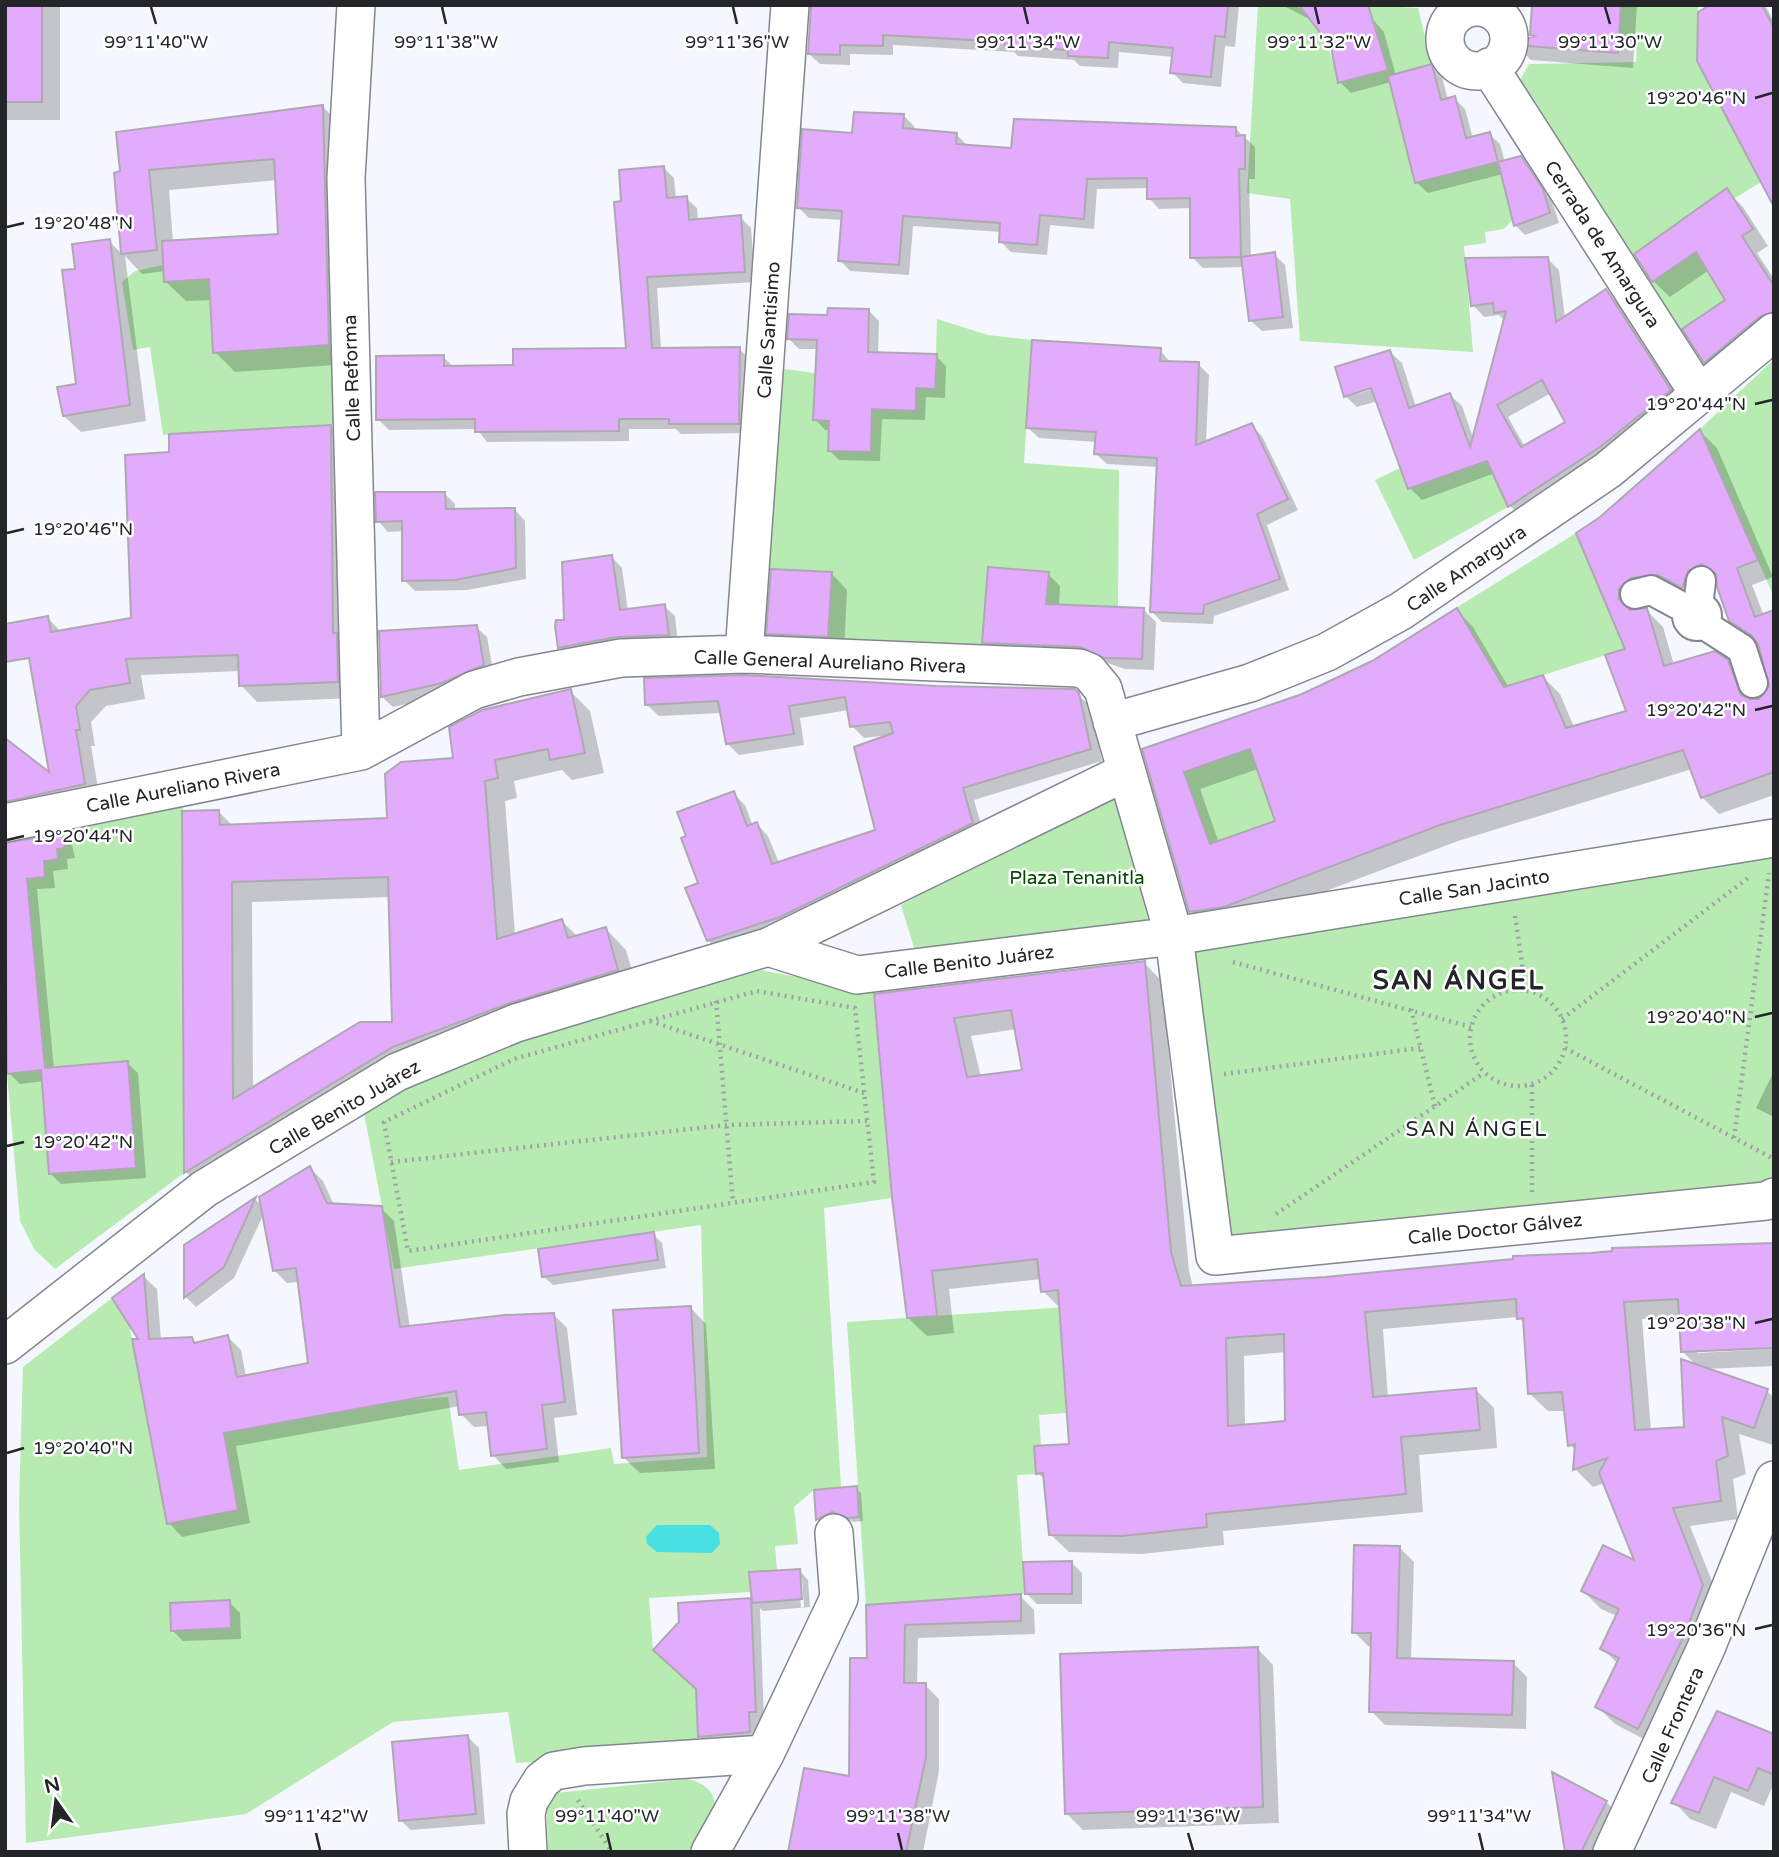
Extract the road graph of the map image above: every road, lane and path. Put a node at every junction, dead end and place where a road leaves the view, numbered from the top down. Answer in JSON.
{"nodes":[{"id":1,"x":356,"y":5,"type":"edge"},
{"id":2,"x":790,"y":5,"type":"edge"},
{"id":3,"x":1497,"y":81,"type":"dead end"},
{"id":4,"x":1774,"y":332,"type":"edge"},
{"id":5,"x":1699,"y":394,"type":"junction"},
{"id":6,"x":1636,"y":594,"type":"dead end"},
{"id":7,"x":744,"y":654,"type":"junction"},
{"id":8,"x":1753,"y":683,"type":"dead end"},
{"id":9,"x":1112,"y":722,"type":"junction"},
{"id":10,"x":361,"y":751,"type":"junction"},
{"id":11,"x":1126,"y":772,"type":"junction"},
{"id":12,"x":5,"y":823,"type":"edge"},
{"id":13,"x":1772,"y":849,"type":"edge"},
{"id":14,"x":1748,"y":877,"type":"dead end"},
{"id":15,"x":1510,"y":881,"type":"junction"},
{"id":16,"x":1174,"y":936,"type":"junction"},
{"id":17,"x":768,"y":947,"type":"junction"},
{"id":18,"x":1225,"y":960,"type":"dead end"},
{"id":19,"x":1526,"y":991,"type":"junction"},
{"id":20,"x":715,"y":993,"type":"dead end"},
{"id":21,"x":717,"y":1003,"type":"junction"},
{"id":22,"x":1411,"y":1008,"type":"junction"},
{"id":23,"x":1562,"y":1019,"type":"junction"},
{"id":24,"x":650,"y":1021,"type":"junction"},
{"id":25,"x":1471,"y":1027,"type":"junction"},
{"id":26,"x":720,"y":1046,"type":"junction"},
{"id":27,"x":1420,"y":1048,"type":"junction"},
{"id":28,"x":1565,"y":1048,"type":"junction"},
{"id":29,"x":1484,"y":1073,"type":"junction"},
{"id":30,"x":1214,"y":1076,"type":"dead end"},
{"id":31,"x":1532,"y":1084,"type":"junction"},
{"id":32,"x":864,"y":1093,"type":"junction"},
{"id":33,"x":1435,"y":1105,"type":"junction"},
{"id":34,"x":867,"y":1121,"type":"junction"},
{"id":35,"x":727,"y":1125,"type":"junction"},
{"id":36,"x":1734,"y":1138,"type":"junction"},
{"id":37,"x":1774,"y":1159,"type":"edge"},
{"id":38,"x":391,"y":1162,"type":"junction"},
{"id":39,"x":1774,"y":1197,"type":"edge"},
{"id":40,"x":733,"y":1203,"type":"junction"},
{"id":41,"x":1269,"y":1220,"type":"dead end"},
{"id":42,"x":1532,"y":1224,"type":"junction"},
{"id":43,"x":6,"y":1342,"type":"edge"},
{"id":44,"x":1774,"y":1480,"type":"edge"},
{"id":45,"x":834,"y":1534,"type":"dead end"},
{"id":46,"x":765,"y":1754,"type":"junction"},
{"id":47,"x":588,"y":1794,"type":"dead end"},
{"id":48,"x":528,"y":1852,"type":"edge"},
{"id":49,"x":612,"y":1852,"type":"edge"},
{"id":50,"x":710,"y":1852,"type":"edge"},
{"id":51,"x":1612,"y":1852,"type":"edge"}],
"edges":[{"from":1,"to":10,"type":"street","name":"Calle Reforma"},
{"from":2,"to":7,"type":"street","name":"Calle Santisimo"},
{"from":3,"to":5,"type":"street","name":"Cerrada de Amargura"},
{"from":4,"to":5,"type":"street","name":"Calle Amargura"},
{"from":5,"to":9,"type":"street","name":"Calle Amargura"},
{"from":6,"to":8,"type":"street"},
{"from":7,"to":9,"type":"street","name":"Calle General Aureliano Rivera"},
{"from":7,"to":10,"type":"street","name":"Calle General Aureliano Rivera"},
{"from":9,"to":11,"type":"street"},
{"from":10,"to":12,"type":"street","name":"Calle Aureliano Rivera"},
{"from":11,"to":16,"type":"street"},
{"from":11,"to":17,"type":"street","name":"Calle Benito Juárez"},
{"from":13,"to":15,"type":"street","name":"Calle San Jacinto"},
{"from":13,"to":36,"type":"path"},
{"from":14,"to":23,"type":"path"},
{"from":15,"to":16,"type":"street","name":"Calle San Jacinto"},
{"from":15,"to":19,"type":"path"},
{"from":16,"to":17,"type":"street","name":"Calle Benito Juárez"},
{"from":16,"to":42,"type":"street","name":"Calle Doctor Gálvez"},
{"from":17,"to":43,"type":"street","name":"Calle Benito Juárez"},
{"from":18,"to":22,"type":"path"},
{"from":19,"to":23,"type":"path"},
{"from":19,"to":25,"type":"path"},
{"from":20,"to":21,"type":"path"},
{"from":21,"to":24,"type":"path"},
{"from":21,"to":26,"type":"path"},
{"from":21,"to":32,"type":"path"},
{"from":22,"to":25,"type":"path"},
{"from":22,"to":27,"type":"path"},
{"from":23,"to":28,"type":"path"},
{"from":24,"to":26,"type":"path"},
{"from":24,"to":38,"type":"path"},
{"from":25,"to":29,"type":"path"},
{"from":26,"to":32,"type":"path"},
{"from":26,"to":35,"type":"path"},
{"from":27,"to":30,"type":"path"},
{"from":27,"to":33,"type":"path"},
{"from":28,"to":31,"type":"path"},
{"from":28,"to":36,"type":"path"},
{"from":29,"to":31,"type":"path"},
{"from":29,"to":33,"type":"path"},
{"from":31,"to":42,"type":"path"},
{"from":32,"to":34,"type":"path"},
{"from":33,"to":41,"type":"path"},
{"from":34,"to":35,"type":"path"},
{"from":34,"to":40,"type":"path"},
{"from":35,"to":38,"type":"path"},
{"from":35,"to":40,"type":"path"},
{"from":36,"to":37,"type":"path"},
{"from":38,"to":40,"type":"path"},
{"from":39,"to":42,"type":"street","name":"Calle Doctor Gálvez"},
{"from":44,"to":51,"type":"street","name":"Calle Frontera"},
{"from":45,"to":46,"type":"street"},
{"from":46,"to":48,"type":"street"},
{"from":46,"to":50,"type":"street"},
{"from":47,"to":49,"type":"path"}]}
